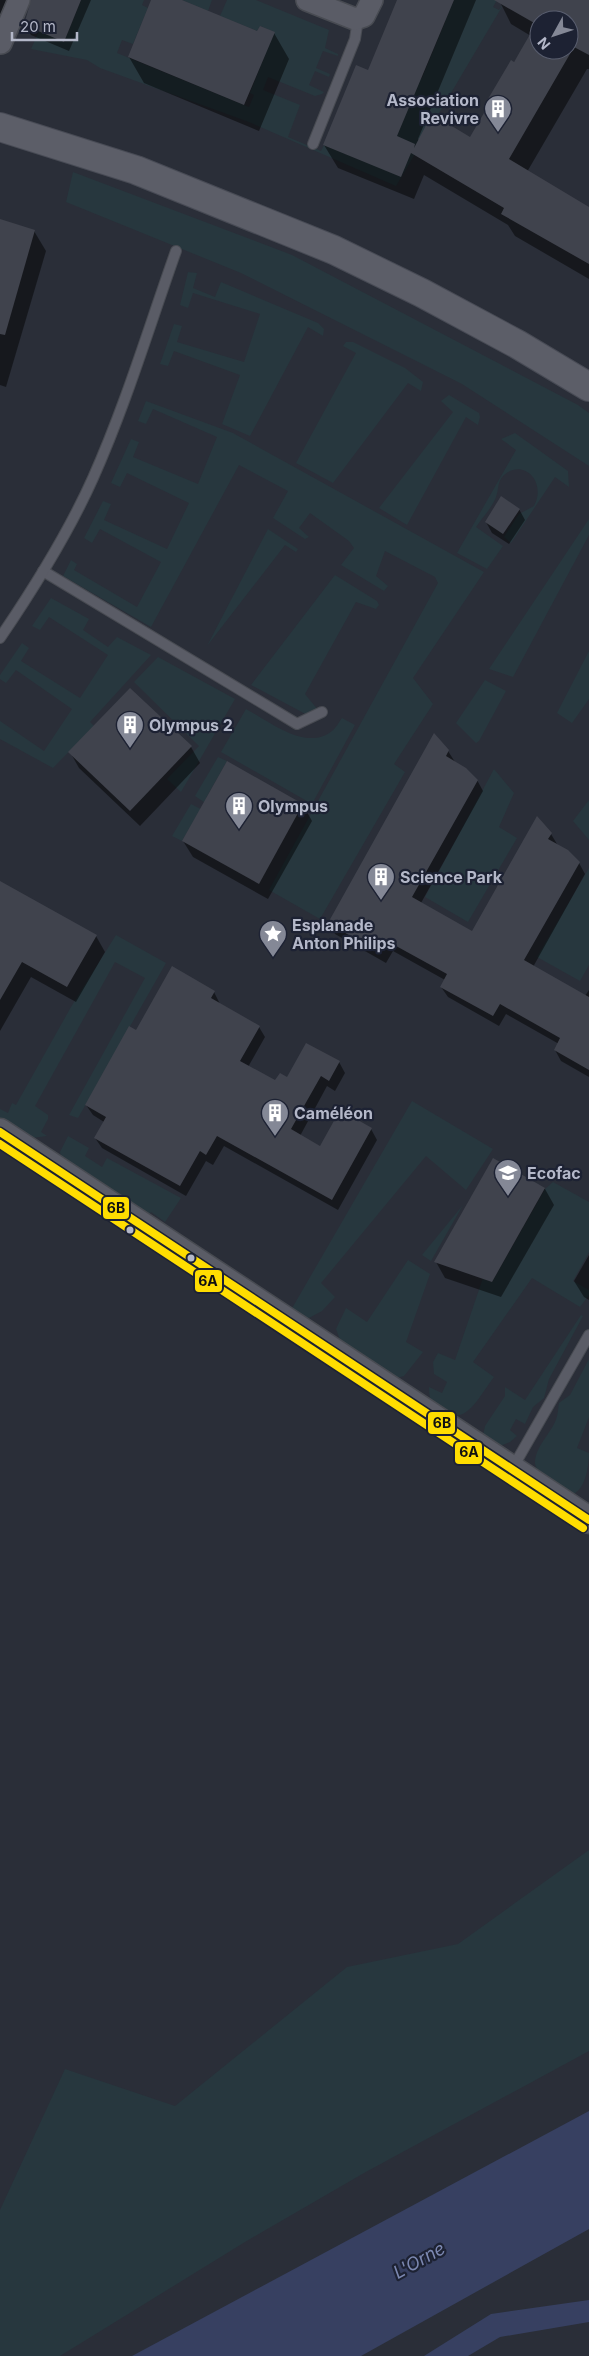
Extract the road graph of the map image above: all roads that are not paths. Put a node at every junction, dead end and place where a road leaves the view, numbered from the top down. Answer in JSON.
{"nodes":[{"id":1,"x":19,"y":0,"type":"edge"},
{"id":2,"x":307,"y":0,"type":"edge"},
{"id":3,"x":372,"y":0,"type":"edge"},
{"id":4,"x":358,"y":19,"type":"junction"},
{"id":5,"x":1,"y":42,"type":"edge"},
{"id":6,"x":0,"y":126,"type":"edge"},
{"id":7,"x":313,"y":144,"type":"dead end"},
{"id":8,"x":176,"y":251,"type":"dead end"},
{"id":9,"x":589,"y":387,"type":"edge"},
{"id":10,"x":43,"y":571,"type":"junction"},
{"id":11,"x":0,"y":638,"type":"edge"},
{"id":12,"x":322,"y":712,"type":"dead end"},
{"id":13,"x":0,"y":1132,"type":"edge"},
{"id":14,"x":589,"y":1334,"type":"edge"},
{"id":15,"x":512,"y":1469,"type":"junction"},
{"id":16,"x":589,"y":1520,"type":"edge"}],
"edges":[{"from":1,"to":5,"type":"street"},
{"from":2,"to":4,"type":"street"},
{"from":3,"to":4,"type":"street"},
{"from":4,"to":7,"type":"lane"},
{"from":6,"to":9,"type":"main road"},
{"from":8,"to":10,"type":"lane"},
{"from":10,"to":11,"type":"lane"},
{"from":10,"to":12,"type":"lane"},
{"from":13,"to":15,"type":"street"},
{"from":14,"to":15,"type":"lane"},
{"from":15,"to":16,"type":"street"}]}
